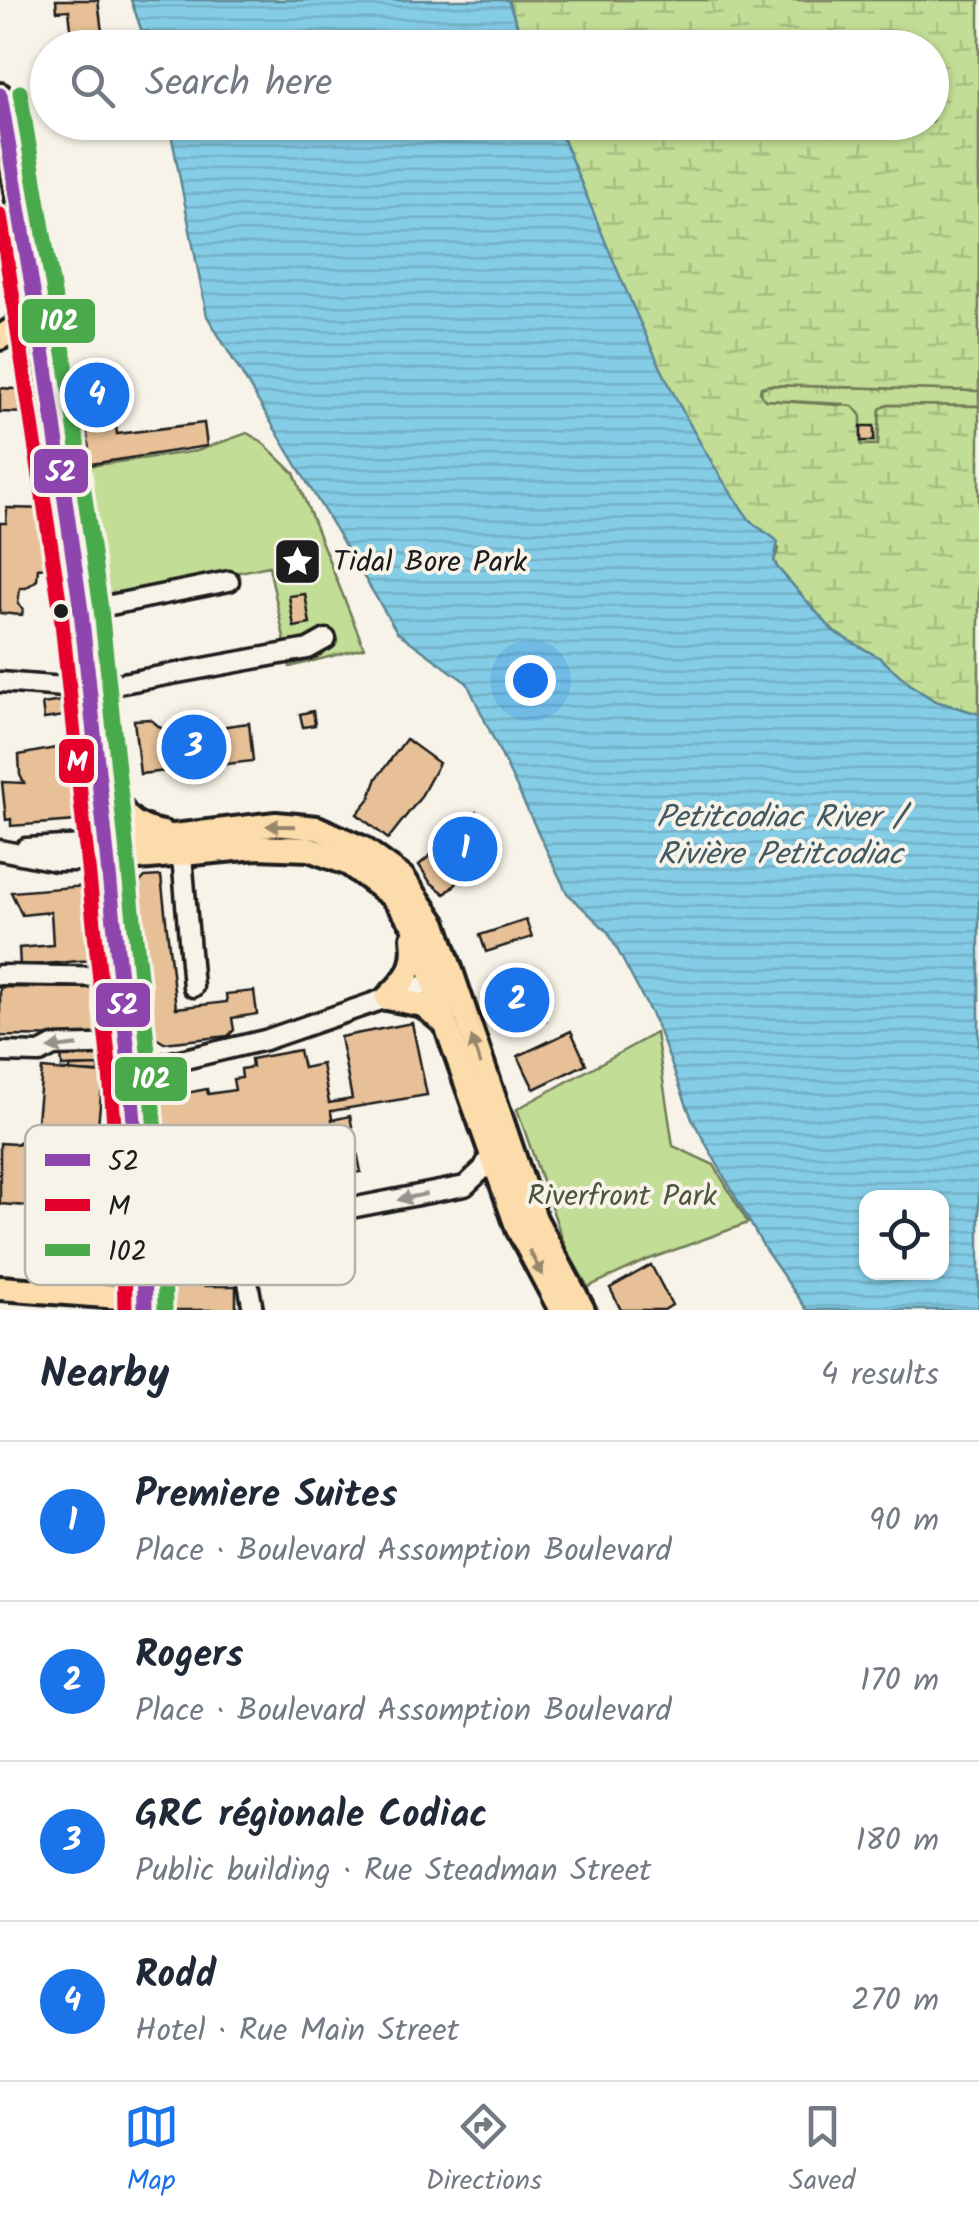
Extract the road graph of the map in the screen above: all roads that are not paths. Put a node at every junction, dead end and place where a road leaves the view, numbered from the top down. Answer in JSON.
{"nodes":[{"id":1,"x":0,"y":95,"type":"edge"},
{"id":2,"x":29,"y":278,"type":"junction"},
{"id":3,"x":0,"y":338,"type":"edge"},
{"id":4,"x":0,"y":349,"type":"edge"},
{"id":5,"x":42,"y":352,"type":"junction"},
{"id":6,"x":229,"y":581,"type":"dead end"},
{"id":7,"x":81,"y":610,"type":"junction"},
{"id":8,"x":326,"y":639,"type":"dead end"},
{"id":9,"x":0,"y":682,"type":"edge"},
{"id":10,"x":90,"y":689,"type":"junction"},
{"id":11,"x":96,"y":748,"type":"junction"},
{"id":12,"x":182,"y":846,"type":"junction"},
{"id":13,"x":0,"y":850,"type":"edge"},
{"id":14,"x":106,"y":852,"type":"junction"},
{"id":15,"x":410,"y":919,"type":"junction"},
{"id":16,"x":0,"y":975,"type":"edge"},
{"id":17,"x":120,"y":977,"type":"junction"},
{"id":18,"x":442,"y":979,"type":"junction"},
{"id":19,"x":193,"y":987,"type":"dead end"},
{"id":20,"x":387,"y":998,"type":"junction"},
{"id":21,"x":446,"y":1025,"type":"junction"},
{"id":22,"x":127,"y":1044,"type":"junction"},
{"id":23,"x":0,"y":1052,"type":"edge"},
{"id":24,"x":130,"y":1072,"type":"junction"},
{"id":25,"x":134,"y":1125,"type":"edge"},
{"id":26,"x":492,"y":1152,"type":"junction"},
{"id":27,"x":355,"y":1207,"type":"edge"},
{"id":28,"x":249,"y":1285,"type":"edge"},
{"id":29,"x":0,"y":1288,"type":"edge"},
{"id":30,"x":146,"y":1304,"type":"edge"},
{"id":31,"x":253,"y":1310,"type":"edge"},
{"id":32,"x":562,"y":1310,"type":"edge"},
{"id":33,"x":584,"y":1310,"type":"edge"}],
"edges":[{"from":1,"to":2,"type":"main road"},
{"from":2,"to":3,"type":"main road"},
{"from":2,"to":5,"type":"main road"},
{"from":4,"to":5,"type":"main road"},
{"from":5,"to":7,"type":"main road"},
{"from":6,"to":7,"type":"street"},
{"from":7,"to":10,"type":"main road"},
{"from":8,"to":10,"type":"street"},
{"from":9,"to":10,"type":"street"},
{"from":10,"to":11,"type":"main road"},
{"from":11,"to":12,"type":"main road"},
{"from":11,"to":14,"type":"main road"},
{"from":12,"to":14,"type":"main road"},
{"from":12,"to":15,"type":"main road"},
{"from":18,"to":12,"type":"main road","one_way":true},
{"from":12,"to":19,"type":"street"},
{"from":13,"to":14,"type":"street"},
{"from":14,"to":17,"type":"main road"},
{"from":15,"to":18,"type":"main road"},
{"from":15,"to":20,"type":"main road"},
{"from":16,"to":17,"type":"street"},
{"from":17,"to":22,"type":"main road"},
{"from":18,"to":20,"type":"street"},
{"from":18,"to":21,"type":"main road"},
{"from":33,"to":18,"type":"main road","one_way":true},
{"from":20,"to":21,"type":"main road"},
{"from":20,"to":24,"type":"street"},
{"from":21,"to":26,"type":"main road"},
{"from":22,"to":23,"type":"street","one_way":true},
{"from":22,"to":24,"type":"main road"},
{"from":24,"to":25,"type":"main road"},
{"from":26,"to":27,"type":"street","one_way":true},
{"from":26,"to":32,"type":"main road","one_way":true},
{"from":28,"to":31,"type":"street"},
{"from":29,"to":30,"type":"main road"}]}
